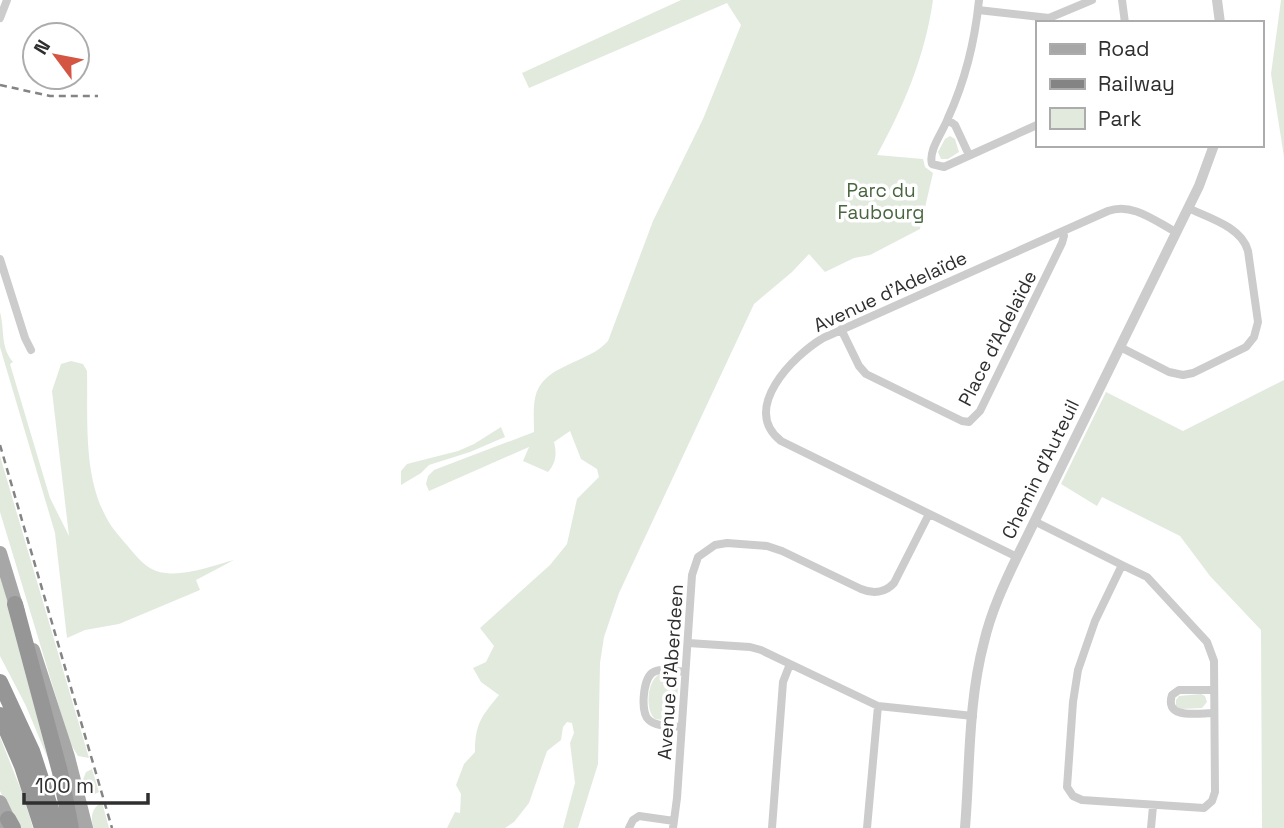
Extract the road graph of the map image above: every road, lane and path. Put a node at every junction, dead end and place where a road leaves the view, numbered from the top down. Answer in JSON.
{"nodes":[{"id":1,"x":7,"y":0,"type":"edge"},
{"id":2,"x":1092,"y":0,"type":"edge"},
{"id":3,"x":1122,"y":0,"type":"edge"},
{"id":4,"x":1217,"y":0,"type":"edge"},
{"id":5,"x":979,"y":5,"type":"edge"},
{"id":6,"x":0,"y":18,"type":"edge"},
{"id":7,"x":1125,"y":21,"type":"edge"},
{"id":8,"x":1220,"y":21,"type":"edge"},
{"id":9,"x":948,"y":120,"type":"junction"},
{"id":10,"x":1036,"y":125,"type":"edge"},
{"id":11,"x":1213,"y":147,"type":"edge"},
{"id":12,"x":968,"y":156,"type":"junction"},
{"id":13,"x":1188,"y":208,"type":"junction"},
{"id":14,"x":1063,"y":231,"type":"junction"},
{"id":15,"x":1176,"y":232,"type":"junction"},
{"id":16,"x":0,"y":259,"type":"edge"},
{"id":17,"x":841,"y":329,"type":"junction"},
{"id":18,"x":1120,"y":347,"type":"junction"},
{"id":19,"x":31,"y":350,"type":"dead end"},
{"id":20,"x":929,"y":514,"type":"junction"},
{"id":21,"x":1034,"y":521,"type":"junction"},
{"id":22,"x":0,"y":553,"type":"edge"},
{"id":23,"x":1017,"y":557,"type":"junction"},
{"id":24,"x":1122,"y":565,"type":"junction"},
{"id":25,"x":15,"y":604,"type":"junction"},
{"id":26,"x":688,"y":643,"type":"junction"},
{"id":27,"x":790,"y":664,"type":"junction"},
{"id":28,"x":685,"y":672,"type":"junction"},
{"id":29,"x":0,"y":682,"type":"edge"},
{"id":30,"x":1214,"y":690,"type":"junction"},
{"id":31,"x":878,"y":706,"type":"junction"},
{"id":32,"x":1214,"y":713,"type":"junction"},
{"id":33,"x":0,"y":715,"type":"edge"},
{"id":34,"x":973,"y":716,"type":"junction"},
{"id":35,"x":681,"y":727,"type":"junction"},
{"id":36,"x":0,"y":802,"type":"edge"},
{"id":37,"x":1153,"y":806,"type":"junction"},
{"id":38,"x":9,"y":825,"type":"edge"},
{"id":39,"x":673,"y":825,"type":"edge"},
{"id":40,"x":41,"y":828,"type":"edge"},
{"id":41,"x":57,"y":828,"type":"edge"},
{"id":42,"x":71,"y":828,"type":"edge"},
{"id":43,"x":86,"y":828,"type":"edge"},
{"id":44,"x":629,"y":828,"type":"edge"},
{"id":45,"x":772,"y":828,"type":"edge"},
{"id":46,"x":867,"y":828,"type":"edge"},
{"id":47,"x":965,"y":828,"type":"edge"},
{"id":48,"x":1151,"y":828,"type":"edge"}],
"edges":[{"from":1,"to":6,"type":"street"},
{"from":2,"to":5,"type":"street"},
{"from":3,"to":7,"type":"street"},
{"from":4,"to":8,"type":"street"},
{"from":5,"to":9,"type":"street"},
{"from":9,"to":12,"type":"street"},
{"from":9,"to":12,"type":"street"},
{"from":10,"to":12,"type":"street"},
{"from":11,"to":13,"type":"street","name":"Chemin d'Auteuil"},
{"from":13,"to":15,"type":"street","name":"Chemin d'Auteuil"},
{"from":13,"to":18,"type":"street"},
{"from":14,"to":15,"type":"street","name":"Avenue d'Adelaïde"},
{"from":14,"to":17,"type":"street","name":"Avenue d'Adelaïde"},
{"from":14,"to":17,"type":"street","name":"Place d'Adelaïde"},
{"from":15,"to":18,"type":"street","name":"Chemin d'Auteuil"},
{"from":16,"to":19,"type":"street"},
{"from":17,"to":20,"type":"street","name":"Avenue d'Adelaïde"},
{"from":18,"to":21,"type":"street","name":"Chemin d'Auteuil"},
{"from":20,"to":23,"type":"street","name":"Avenue d'Adelaïde"},
{"from":20,"to":26,"type":"street","name":"Avenue d'Aberdeen"},
{"from":21,"to":23,"type":"street","name":"Chemin d'Auteuil"},
{"from":21,"to":24,"type":"street"},
{"from":22,"to":25,"type":"main road"},
{"from":23,"to":34,"type":"street","name":"Chemin d'Auteuil"},
{"from":24,"to":30,"type":"street"},
{"from":24,"to":37,"type":"street"},
{"from":25,"to":42,"type":"highway"},
{"from":25,"to":43,"type":"main road"},
{"from":26,"to":27,"type":"street"},
{"from":26,"to":28,"type":"street","name":"Avenue d'Aberdeen"},
{"from":27,"to":31,"type":"street"},
{"from":27,"to":45,"type":"street"},
{"from":28,"to":35,"type":"street","name":"Avenue d'Aberdeen"},
{"from":28,"to":35,"type":"street"},
{"from":29,"to":41,"type":"highway"},
{"from":30,"to":32,"type":"street"},
{"from":30,"to":32,"type":"street"},
{"from":31,"to":34,"type":"street"},
{"from":31,"to":46,"type":"street"},
{"from":32,"to":37,"type":"street"},
{"from":33,"to":40,"type":"highway"},
{"from":34,"to":47,"type":"street","name":"Chemin d'Auteuil"},
{"from":35,"to":39,"type":"street","name":"Avenue d'Aberdeen"},
{"from":36,"to":38,"type":"main road"},
{"from":37,"to":48,"type":"street"},
{"from":39,"to":44,"type":"street"}]}
